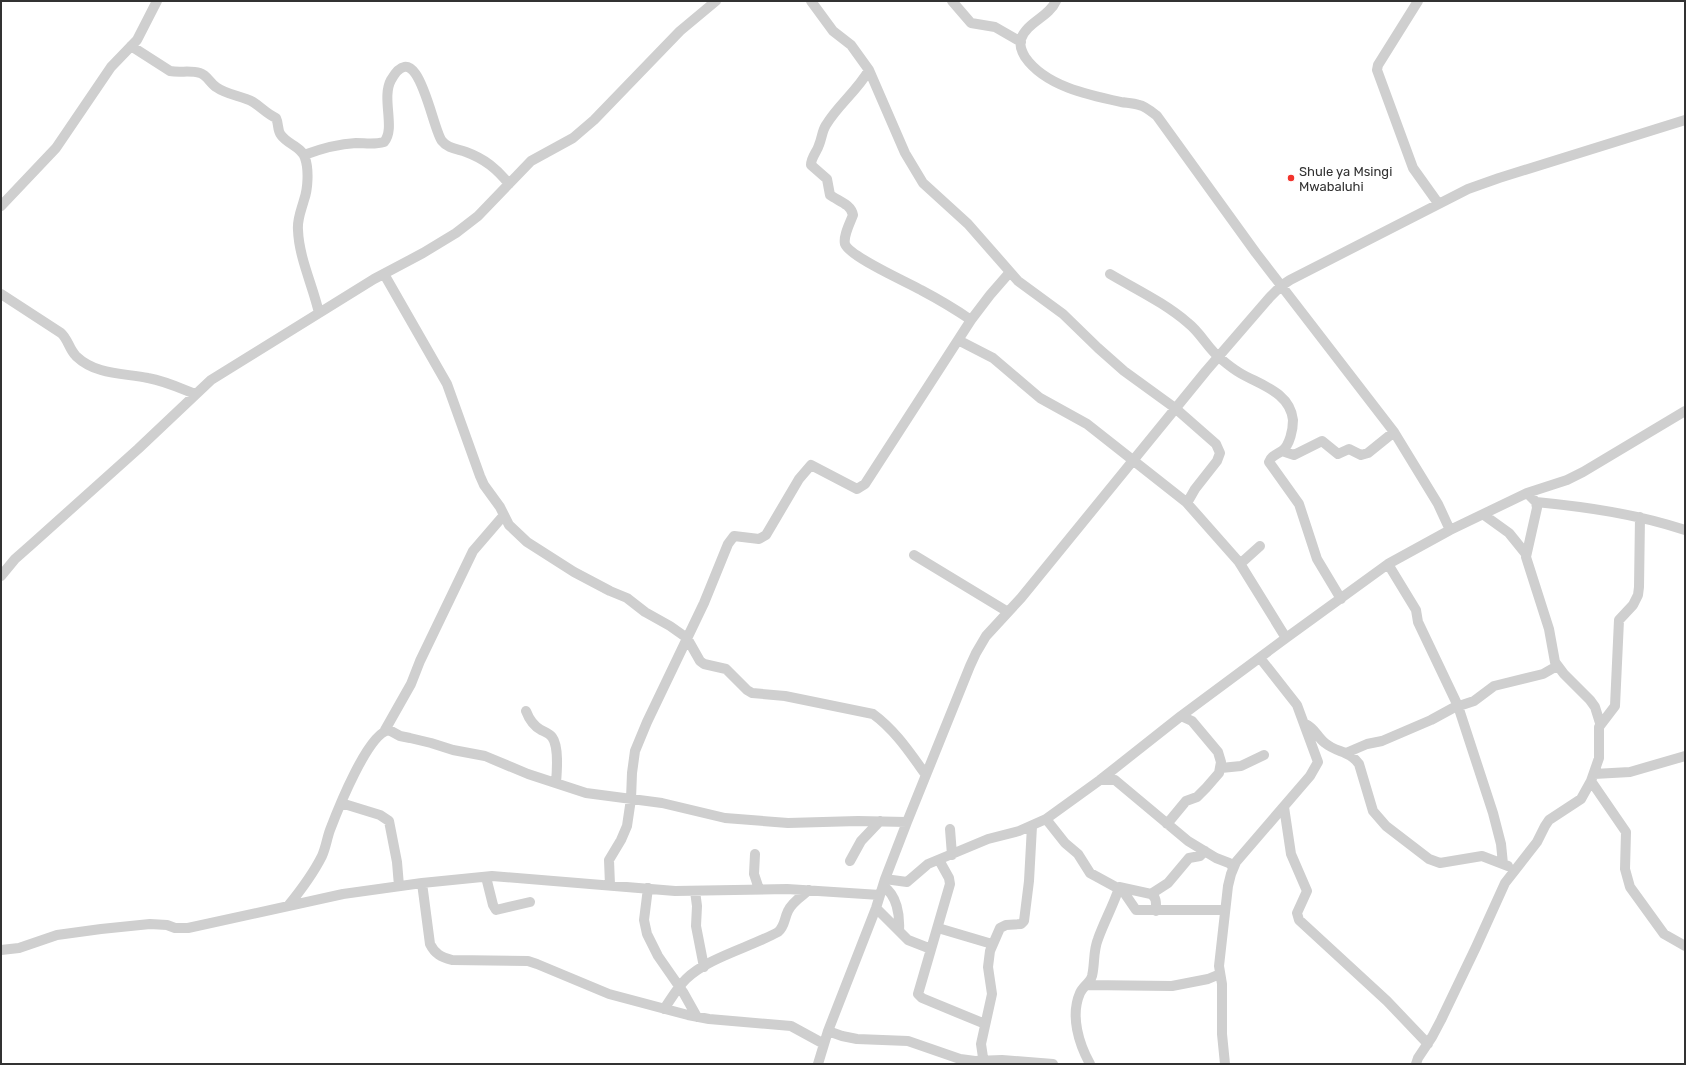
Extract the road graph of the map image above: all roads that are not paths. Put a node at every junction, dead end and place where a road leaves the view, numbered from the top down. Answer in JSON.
{"nodes":[{"id":1,"x":157,"y":1,"type":"edge"},
{"id":2,"x":716,"y":1,"type":"edge"},
{"id":3,"x":811,"y":1,"type":"edge"},
{"id":4,"x":952,"y":1,"type":"edge"},
{"id":5,"x":1056,"y":1,"type":"edge"},
{"id":6,"x":1418,"y":1,"type":"edge"},
{"id":7,"x":1020,"y":42,"type":"junction"},
{"id":8,"x":131,"y":46,"type":"junction"},
{"id":9,"x":869,"y":70,"type":"junction"},
{"id":10,"x":1685,"y":120,"type":"edge"},
{"id":11,"x":304,"y":156,"type":"junction"},
{"id":12,"x":509,"y":184,"type":"junction"},
{"id":13,"x":1438,"y":204,"type":"junction"},
{"id":14,"x":1,"y":206,"type":"edge"},
{"id":15,"x":1010,"y":272,"type":"junction"},
{"id":16,"x":384,"y":274,"type":"junction"},
{"id":17,"x":1110,"y":274,"type":"dead end"},
{"id":18,"x":1281,"y":286,"type":"junction"},
{"id":19,"x":1,"y":294,"type":"edge"},
{"id":20,"x":319,"y":313,"type":"junction"},
{"id":21,"x":971,"y":320,"type":"junction"},
{"id":22,"x":958,"y":340,"type":"junction"},
{"id":23,"x":1218,"y":356,"type":"junction"},
{"id":24,"x":195,"y":394,"type":"junction"},
{"id":25,"x":1175,"y":408,"type":"junction"},
{"id":26,"x":1685,"y":410,"type":"edge"},
{"id":27,"x":1394,"y":432,"type":"junction"},
{"id":28,"x":1282,"y":451,"type":"junction"},
{"id":29,"x":1133,"y":460,"type":"junction"},
{"id":30,"x":1527,"y":493,"type":"junction"},
{"id":31,"x":1536,"y":502,"type":"junction"},
{"id":32,"x":1187,"y":503,"type":"junction"},
{"id":33,"x":504,"y":515,"type":"junction"},
{"id":34,"x":1484,"y":515,"type":"junction"},
{"id":35,"x":1640,"y":517,"type":"junction"},
{"id":36,"x":1450,"y":530,"type":"junction"},
{"id":37,"x":1685,"y":530,"type":"edge"},
{"id":38,"x":1260,"y":546,"type":"dead end"},
{"id":39,"x":1526,"y":554,"type":"junction"},
{"id":40,"x":914,"y":555,"type":"dead end"},
{"id":41,"x":1240,"y":564,"type":"junction"},
{"id":42,"x":1388,"y":564,"type":"junction"},
{"id":43,"x":1,"y":576,"type":"edge"},
{"id":44,"x":1341,"y":599,"type":"junction"},
{"id":45,"x":1008,"y":612,"type":"junction"},
{"id":46,"x":687,"y":638,"type":"junction"},
{"id":47,"x":1286,"y":638,"type":"junction"},
{"id":48,"x":1260,"y":658,"type":"junction"},
{"id":49,"x":1557,"y":666,"type":"junction"},
{"id":50,"x":1458,"y":706,"type":"junction"},
{"id":51,"x":1193,"y":707,"type":"junction"},
{"id":52,"x":526,"y":711,"type":"dead end"},
{"id":53,"x":1181,"y":716,"type":"junction"},
{"id":54,"x":1192,"y":721,"type":"junction"},
{"id":55,"x":1305,"y":724,"type":"junction"},
{"id":56,"x":1600,"y":724,"type":"junction"},
{"id":57,"x":385,"y":730,"type":"junction"},
{"id":58,"x":1346,"y":753,"type":"junction"},
{"id":59,"x":1264,"y":755,"type":"dead end"},
{"id":60,"x":1685,"y":756,"type":"edge"},
{"id":61,"x":1115,"y":768,"type":"junction"},
{"id":62,"x":1221,"y":768,"type":"junction"},
{"id":63,"x":926,"y":775,"type":"junction"},
{"id":64,"x":1592,"y":777,"type":"junction"},
{"id":65,"x":1100,"y":780,"type":"junction"},
{"id":66,"x":1116,"y":780,"type":"junction"},
{"id":67,"x":556,"y":783,"type":"junction"},
{"id":68,"x":631,"y":799,"type":"junction"},
{"id":69,"x":341,"y":803,"type":"junction"},
{"id":70,"x":1284,"y":807,"type":"junction"},
{"id":71,"x":1046,"y":819,"type":"junction"},
{"id":72,"x":880,"y":822,"type":"junction"},
{"id":73,"x":907,"y":822,"type":"junction"},
{"id":74,"x":1167,"y":824,"type":"junction"},
{"id":75,"x":1032,"y":826,"type":"junction"},
{"id":76,"x":950,"y":829,"type":"dead end"},
{"id":77,"x":1205,"y":851,"type":"junction"},
{"id":78,"x":755,"y":854,"type":"dead end"},
{"id":79,"x":952,"y":855,"type":"junction"},
{"id":80,"x":939,"y":860,"type":"junction"},
{"id":81,"x":850,"y":861,"type":"dead end"},
{"id":82,"x":1503,"y":864,"type":"junction"},
{"id":83,"x":1234,"y":867,"type":"junction"},
{"id":84,"x":1516,"y":869,"type":"junction"},
{"id":85,"x":486,"y":877,"type":"junction"},
{"id":86,"x":422,"y":883,"type":"junction"},
{"id":87,"x":610,"y":885,"type":"junction"},
{"id":88,"x":399,"y":886,"type":"junction"},
{"id":89,"x":883,"y":887,"type":"junction"},
{"id":90,"x":1118,"y":887,"type":"junction"},
{"id":91,"x":648,"y":888,"type":"junction"},
{"id":92,"x":759,"y":889,"type":"junction"},
{"id":93,"x":809,"y":890,"type":"junction"},
{"id":94,"x":695,"y":891,"type":"junction"},
{"id":95,"x":1151,"y":894,"type":"junction"},
{"id":96,"x":530,"y":902,"type":"dead end"},
{"id":97,"x":288,"y":906,"type":"junction"},
{"id":98,"x":876,"y":908,"type":"junction"},
{"id":99,"x":1156,"y":910,"type":"junction"},
{"id":100,"x":1225,"y":910,"type":"junction"},
{"id":101,"x":938,"y":928,"type":"junction"},
{"id":102,"x":899,"y":931,"type":"junction"},
{"id":103,"x":992,"y":944,"type":"junction"},
{"id":104,"x":1685,"y":946,"type":"edge"},
{"id":105,"x":931,"y":949,"type":"junction"},
{"id":106,"x":1,"y":950,"type":"edge"},
{"id":107,"x":704,"y":967,"type":"junction"},
{"id":108,"x":1220,"y":974,"type":"junction"},
{"id":109,"x":1086,"y":985,"type":"junction"},
{"id":110,"x":679,"y":986,"type":"junction"},
{"id":111,"x":664,"y":1009,"type":"junction"},
{"id":112,"x":697,"y":1017,"type":"junction"},
{"id":113,"x":985,"y":1024,"type":"junction"},
{"id":114,"x":828,"y":1031,"type":"junction"},
{"id":115,"x":824,"y":1044,"type":"junction"},
{"id":116,"x":1428,"y":1044,"type":"junction"},
{"id":117,"x":979,"y":1060,"type":"edge"},
{"id":118,"x":818,"y":1064,"type":"edge"},
{"id":119,"x":1053,"y":1064,"type":"edge"},
{"id":120,"x":1090,"y":1064,"type":"edge"},
{"id":121,"x":1225,"y":1064,"type":"edge"},
{"id":122,"x":1416,"y":1064,"type":"edge"}],
"edges":[{"from":1,"to":8,"type":"street"},
{"from":2,"to":12,"type":"street"},
{"from":3,"to":9,"type":"street"},
{"from":4,"to":7,"type":"street"},
{"from":5,"to":7,"type":"street"},
{"from":6,"to":13,"type":"street"},
{"from":7,"to":18,"type":"street"},
{"from":8,"to":11,"type":"street"},
{"from":8,"to":14,"type":"street"},
{"from":9,"to":15,"type":"street"},
{"from":9,"to":21,"type":"street"},
{"from":10,"to":13,"type":"street"},
{"from":11,"to":12,"type":"street"},
{"from":11,"to":20,"type":"street"},
{"from":12,"to":16,"type":"street"},
{"from":13,"to":18,"type":"street"},
{"from":15,"to":21,"type":"street"},
{"from":15,"to":25,"type":"street"},
{"from":16,"to":20,"type":"street"},
{"from":16,"to":33,"type":"street"},
{"from":17,"to":23,"type":"street"},
{"from":18,"to":23,"type":"street"},
{"from":18,"to":27,"type":"street"},
{"from":19,"to":24,"type":"street"},
{"from":20,"to":24,"type":"street"},
{"from":21,"to":22,"type":"street"},
{"from":22,"to":29,"type":"street"},
{"from":22,"to":46,"type":"street"},
{"from":23,"to":25,"type":"street"},
{"from":23,"to":28,"type":"street"},
{"from":24,"to":43,"type":"street"},
{"from":25,"to":29,"type":"street"},
{"from":25,"to":32,"type":"street"},
{"from":26,"to":30,"type":"street"},
{"from":27,"to":28,"type":"street"},
{"from":27,"to":36,"type":"street"},
{"from":28,"to":44,"type":"street"},
{"from":29,"to":32,"type":"street"},
{"from":29,"to":45,"type":"street"},
{"from":30,"to":31,"type":"street"},
{"from":30,"to":34,"type":"street"},
{"from":31,"to":35,"type":"street"},
{"from":31,"to":39,"type":"street"},
{"from":32,"to":41,"type":"street"},
{"from":33,"to":46,"type":"street"},
{"from":33,"to":57,"type":"street"},
{"from":34,"to":36,"type":"street"},
{"from":34,"to":39,"type":"street"},
{"from":35,"to":37,"type":"street"},
{"from":35,"to":56,"type":"street"},
{"from":36,"to":42,"type":"street"},
{"from":38,"to":41,"type":"street"},
{"from":39,"to":49,"type":"street"},
{"from":40,"to":45,"type":"street"},
{"from":41,"to":47,"type":"street"},
{"from":42,"to":44,"type":"street"},
{"from":42,"to":50,"type":"street"},
{"from":44,"to":47,"type":"street"},
{"from":45,"to":63,"type":"street"},
{"from":46,"to":63,"type":"street"},
{"from":46,"to":68,"type":"street"},
{"from":47,"to":48,"type":"street"},
{"from":48,"to":51,"type":"street"},
{"from":48,"to":55,"type":"street"},
{"from":49,"to":50,"type":"street"},
{"from":49,"to":56,"type":"street"},
{"from":50,"to":58,"type":"street"},
{"from":50,"to":82,"type":"street"},
{"from":51,"to":53,"type":"street"},
{"from":51,"to":54,"type":"street"},
{"from":52,"to":67,"type":"street"},
{"from":53,"to":54,"type":"street"},
{"from":53,"to":61,"type":"street"},
{"from":54,"to":62,"type":"street"},
{"from":55,"to":58,"type":"street"},
{"from":55,"to":70,"type":"street"},
{"from":56,"to":64,"type":"street"},
{"from":57,"to":67,"type":"street"},
{"from":57,"to":69,"type":"street"},
{"from":58,"to":82,"type":"street"},
{"from":59,"to":62,"type":"street"},
{"from":60,"to":64,"type":"street"},
{"from":61,"to":65,"type":"street"},
{"from":61,"to":66,"type":"street"},
{"from":62,"to":74,"type":"street"},
{"from":63,"to":73,"type":"street"},
{"from":64,"to":84,"type":"street"},
{"from":64,"to":104,"type":"street"},
{"from":65,"to":66,"type":"street"},
{"from":65,"to":71,"type":"street"},
{"from":66,"to":74,"type":"street"},
{"from":67,"to":68,"type":"street"},
{"from":68,"to":72,"type":"street"},
{"from":68,"to":87,"type":"street"},
{"from":69,"to":88,"type":"street"},
{"from":69,"to":97,"type":"street"},
{"from":70,"to":83,"type":"street"},
{"from":70,"to":116,"type":"street"},
{"from":71,"to":75,"type":"street"},
{"from":71,"to":90,"type":"street"},
{"from":72,"to":73,"type":"street"},
{"from":72,"to":81,"type":"street"},
{"from":73,"to":89,"type":"street"},
{"from":74,"to":77,"type":"street"},
{"from":75,"to":79,"type":"street"},
{"from":75,"to":103,"type":"street"},
{"from":76,"to":79,"type":"street"},
{"from":77,"to":83,"type":"street"},
{"from":77,"to":95,"type":"street"},
{"from":78,"to":92,"type":"street"},
{"from":79,"to":80,"type":"street"},
{"from":80,"to":89,"type":"street"},
{"from":80,"to":101,"type":"street"},
{"from":82,"to":84,"type":"street"},
{"from":83,"to":100,"type":"street"},
{"from":84,"to":116,"type":"street"},
{"from":85,"to":86,"type":"street"},
{"from":85,"to":87,"type":"street"},
{"from":85,"to":96,"type":"street"},
{"from":86,"to":88,"type":"street"},
{"from":86,"to":111,"type":"street"},
{"from":87,"to":91,"type":"street"},
{"from":88,"to":97,"type":"street"},
{"from":89,"to":93,"type":"street"},
{"from":89,"to":98,"type":"street"},
{"from":89,"to":102,"type":"street"},
{"from":90,"to":95,"type":"street"},
{"from":90,"to":99,"type":"street"},
{"from":90,"to":109,"type":"street"},
{"from":91,"to":94,"type":"street"},
{"from":91,"to":110,"type":"street"},
{"from":92,"to":93,"type":"street"},
{"from":92,"to":94,"type":"street"},
{"from":93,"to":107,"type":"street"},
{"from":94,"to":107,"type":"street"},
{"from":95,"to":99,"type":"street"},
{"from":97,"to":106,"type":"street"},
{"from":98,"to":102,"type":"street"},
{"from":98,"to":114,"type":"street"},
{"from":99,"to":100,"type":"street"},
{"from":100,"to":108,"type":"street"},
{"from":101,"to":103,"type":"street"},
{"from":101,"to":105,"type":"street"},
{"from":102,"to":105,"type":"street"},
{"from":103,"to":113,"type":"street"},
{"from":105,"to":113,"type":"street"},
{"from":107,"to":110,"type":"street"},
{"from":108,"to":109,"type":"street"},
{"from":108,"to":121,"type":"street"},
{"from":109,"to":120,"type":"street"},
{"from":110,"to":111,"type":"street"},
{"from":110,"to":112,"type":"street"},
{"from":111,"to":112,"type":"street"},
{"from":112,"to":115,"type":"street"},
{"from":113,"to":117,"type":"street"},
{"from":114,"to":115,"type":"street"},
{"from":114,"to":117,"type":"street"},
{"from":115,"to":118,"type":"street"},
{"from":116,"to":122,"type":"street"},
{"from":117,"to":119,"type":"street"}]}
